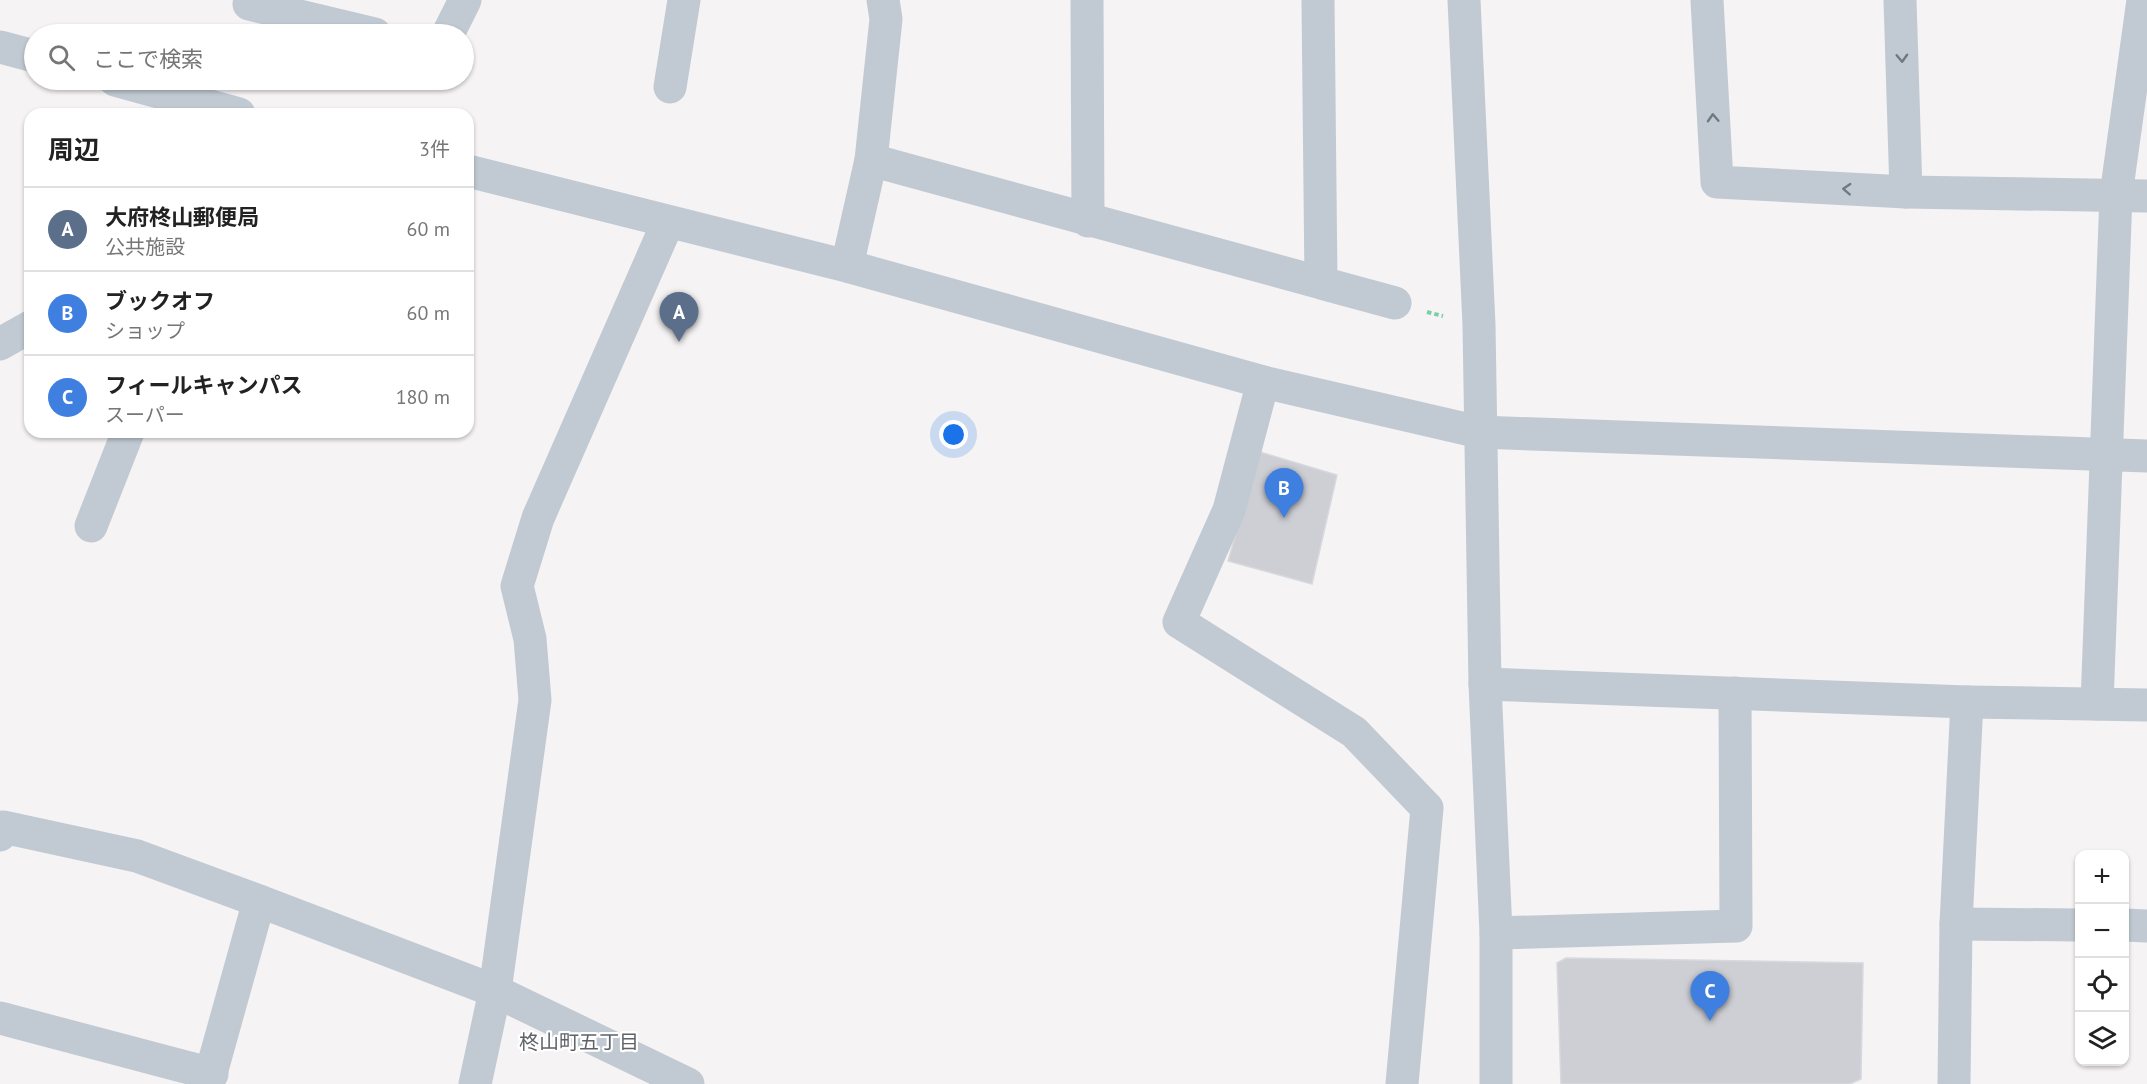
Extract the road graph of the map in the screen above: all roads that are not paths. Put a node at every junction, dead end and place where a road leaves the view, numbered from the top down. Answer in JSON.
{"nodes":[{"id":1,"x":250,"y":0,"type":"edge"},
{"id":2,"x":465,"y":0,"type":"edge"},
{"id":3,"x":684,"y":0,"type":"edge"},
{"id":4,"x":883,"y":0,"type":"edge"},
{"id":5,"x":1087,"y":0,"type":"edge"},
{"id":6,"x":1318,"y":0,"type":"edge"},
{"id":7,"x":1464,"y":0,"type":"edge"},
{"id":8,"x":1707,"y":0,"type":"edge"},
{"id":9,"x":1900,"y":0,"type":"edge"},
{"id":10,"x":2143,"y":0,"type":"edge"},
{"id":11,"x":333,"y":24,"type":"edge"},
{"id":12,"x":453,"y":24,"type":"edge"},
{"id":13,"x":0,"y":47,"type":"edge"},
{"id":14,"x":24,"y":53,"type":"edge"},
{"id":15,"x":670,"y":87,"type":"dead end"},
{"id":16,"x":148,"y":90,"type":"edge"},
{"id":17,"x":209,"y":108,"type":"edge"},
{"id":18,"x":871,"y":160,"type":"junction"},
{"id":19,"x":474,"y":173,"type":"edge"},
{"id":20,"x":1906,"y":192,"type":"junction"},
{"id":21,"x":2132,"y":195,"type":"edge"},
{"id":22,"x":1088,"y":221,"type":"junction"},
{"id":23,"x":668,"y":222,"type":"junction"},
{"id":24,"x":847,"y":266,"type":"junction"},
{"id":25,"x":24,"y":330,"type":"edge"},
{"id":26,"x":0,"y":344,"type":"edge"},
{"id":27,"x":1263,"y":382,"type":"junction"},
{"id":28,"x":1479,"y":432,"type":"junction"},
{"id":29,"x":126,"y":438,"type":"edge"},
{"id":30,"x":2108,"y":454,"type":"junction"},
{"id":31,"x":2147,"y":456,"type":"edge"},
{"id":32,"x":91,"y":526,"type":"dead end"},
{"id":33,"x":1485,"y":684,"type":"junction"},
{"id":34,"x":1735,"y":693,"type":"junction"},
{"id":35,"x":1967,"y":702,"type":"junction"},
{"id":36,"x":2097,"y":704,"type":"junction"},
{"id":37,"x":2147,"y":705,"type":"edge"},
{"id":38,"x":1,"y":829,"type":"edge"},
{"id":39,"x":259,"y":901,"type":"junction"},
{"id":40,"x":1956,"y":924,"type":"junction"},
{"id":41,"x":2075,"y":925,"type":"edge"},
{"id":42,"x":2129,"y":925,"type":"edge"},
{"id":43,"x":2147,"y":926,"type":"edge"},
{"id":44,"x":1496,"y":933,"type":"junction"},
{"id":45,"x":495,"y":991,"type":"junction"},
{"id":46,"x":0,"y":1018,"type":"edge"},
{"id":47,"x":210,"y":1079,"type":"edge"},
{"id":48,"x":475,"y":1084,"type":"edge"},
{"id":49,"x":688,"y":1084,"type":"edge"},
{"id":50,"x":1402,"y":1084,"type":"edge"},
{"id":51,"x":1496,"y":1084,"type":"edge"},
{"id":52,"x":1954,"y":1084,"type":"edge"}],
"edges":[{"from":1,"to":11,"type":"street"},
{"from":2,"to":12,"type":"street"},
{"from":3,"to":15,"type":"street"},
{"from":4,"to":18,"type":"street"},
{"from":5,"to":22,"type":"street"},
{"from":6,"to":22,"type":"street"},
{"from":7,"to":28,"type":"street"},
{"from":20,"to":8,"type":"street","one_way":true},
{"from":9,"to":20,"type":"street","one_way":true},
{"from":10,"to":21,"type":"street"},
{"from":13,"to":14,"type":"street"},
{"from":16,"to":17,"type":"street"},
{"from":18,"to":22,"type":"street"},
{"from":18,"to":24,"type":"street"},
{"from":19,"to":23,"type":"street"},
{"from":20,"to":21,"type":"street"},
{"from":21,"to":30,"type":"street"},
{"from":23,"to":24,"type":"street"},
{"from":23,"to":45,"type":"street"},
{"from":24,"to":27,"type":"street"},
{"from":25,"to":26,"type":"street"},
{"from":27,"to":28,"type":"street"},
{"from":27,"to":50,"type":"street"},
{"from":28,"to":30,"type":"street"},
{"from":28,"to":33,"type":"street"},
{"from":29,"to":32,"type":"street"},
{"from":30,"to":31,"type":"street"},
{"from":30,"to":36,"type":"street"},
{"from":33,"to":34,"type":"street"},
{"from":33,"to":44,"type":"street"},
{"from":34,"to":35,"type":"street"},
{"from":34,"to":44,"type":"street"},
{"from":35,"to":36,"type":"street"},
{"from":35,"to":40,"type":"street"},
{"from":36,"to":37,"type":"street"},
{"from":38,"to":39,"type":"street"},
{"from":39,"to":45,"type":"street"},
{"from":39,"to":47,"type":"street"},
{"from":40,"to":41,"type":"street"},
{"from":40,"to":52,"type":"street"},
{"from":42,"to":43,"type":"street"},
{"from":44,"to":51,"type":"street"},
{"from":45,"to":48,"type":"street"},
{"from":45,"to":49,"type":"street"},
{"from":46,"to":47,"type":"street"}]}
